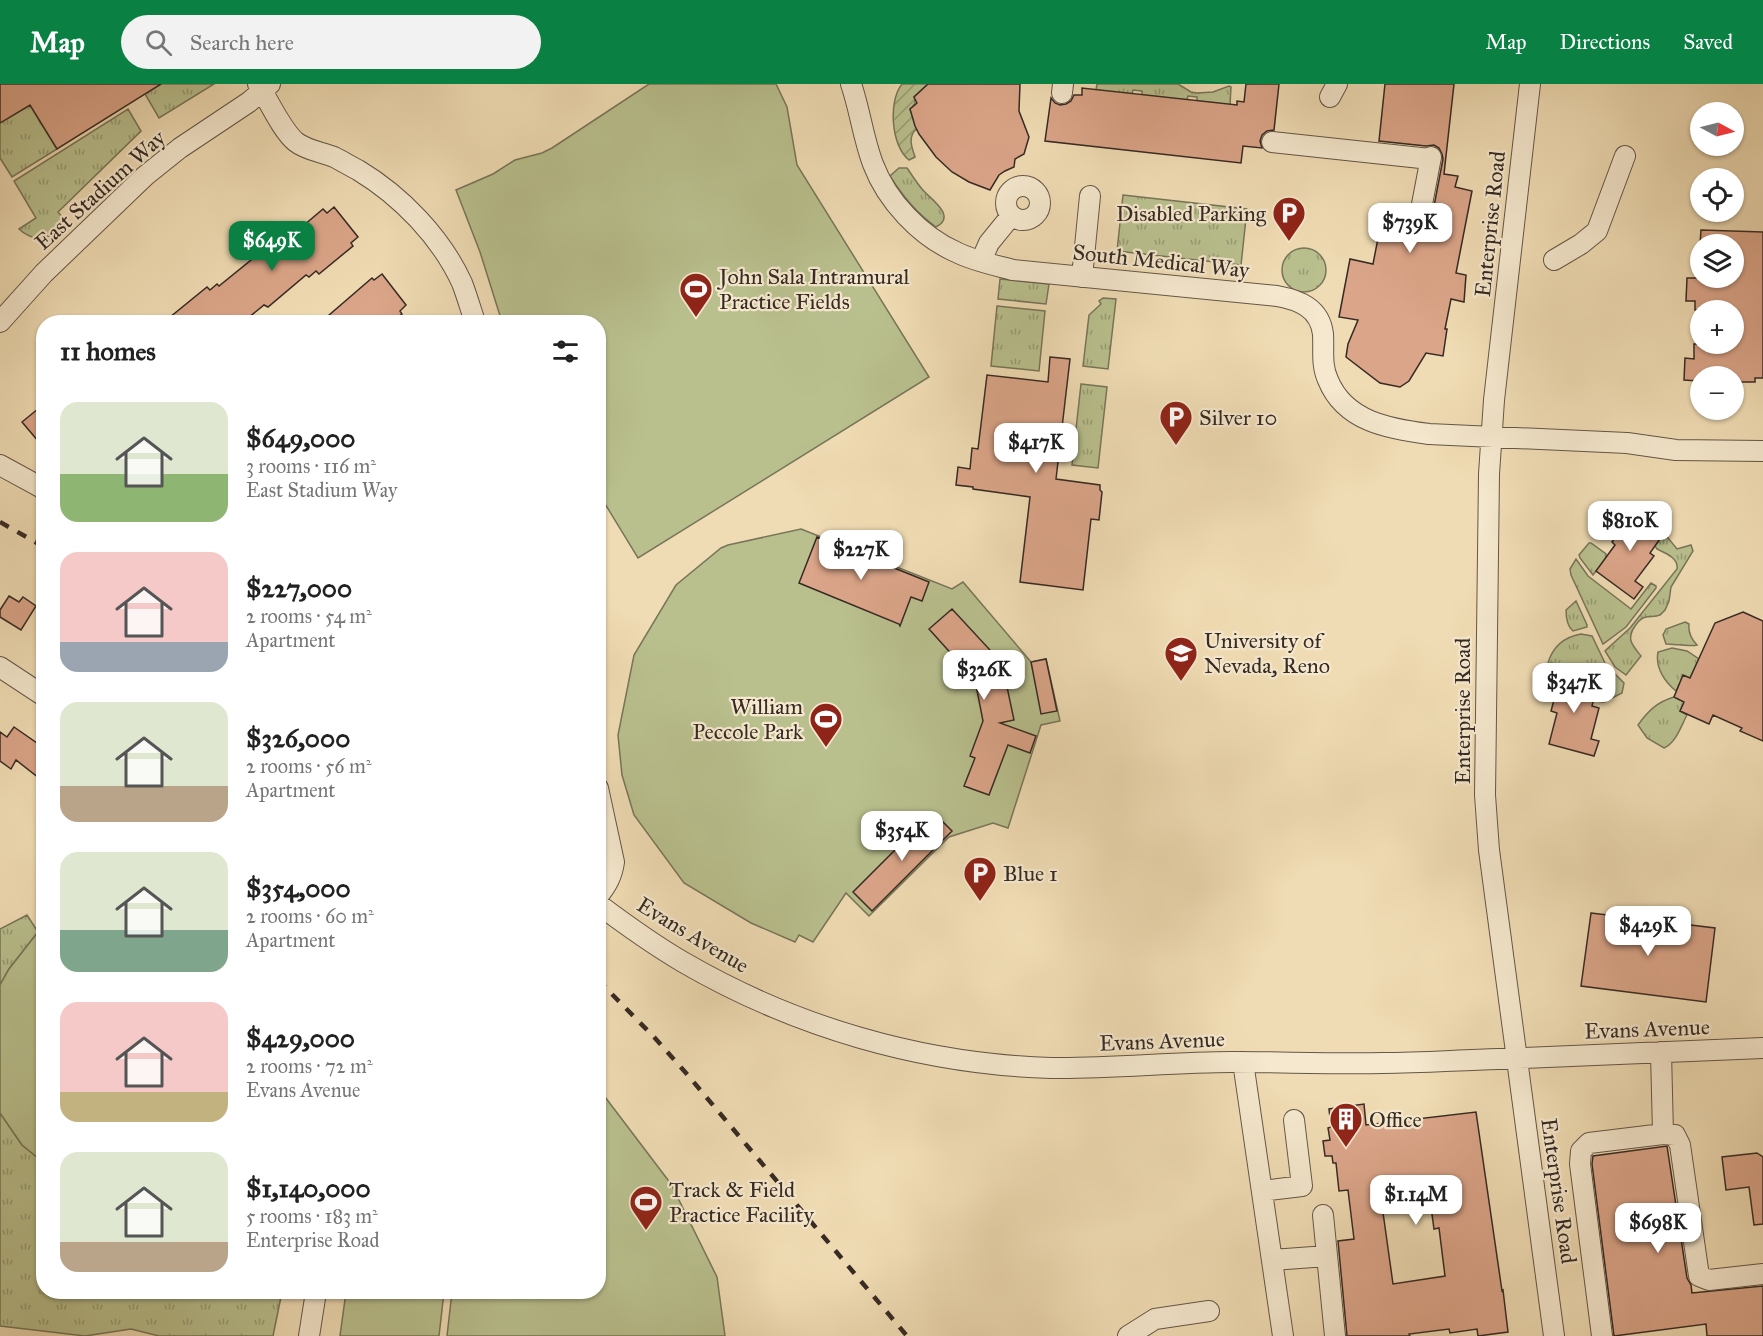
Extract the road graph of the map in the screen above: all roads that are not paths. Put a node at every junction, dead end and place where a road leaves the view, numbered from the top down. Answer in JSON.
{"nodes":[{"id":1,"x":851,"y":84,"type":"edge"},
{"id":2,"x":1530,"y":84,"type":"edge"},
{"id":3,"x":264,"y":86,"type":"edge"},
{"id":4,"x":1272,"y":142,"type":"dead end"},
{"id":5,"x":1625,"y":156,"type":"dead end"},
{"id":6,"x":1090,"y":196,"type":"dead end"},
{"id":7,"x":1011,"y":216,"type":"dead end"},
{"id":8,"x":1419,"y":220,"type":"dead end"},
{"id":9,"x":1554,"y":260,"type":"dead end"},
{"id":10,"x":981,"y":261,"type":"junction"},
{"id":11,"x":1082,"y":277,"type":"junction"},
{"id":12,"x":473,"y":315,"type":"edge"},
{"id":13,"x":0,"y":322,"type":"edge"},
{"id":14,"x":1491,"y":437,"type":"junction"},
{"id":15,"x":1763,"y":451,"type":"edge"},
{"id":16,"x":0,"y":465,"type":"edge"},
{"id":17,"x":36,"y":485,"type":"edge"},
{"id":18,"x":2,"y":673,"type":"edge"},
{"id":19,"x":36,"y":692,"type":"edge"},
{"id":20,"x":606,"y":825,"type":"edge"},
{"id":21,"x":606,"y":884,"type":"edge"},
{"id":22,"x":606,"y":910,"type":"edge"},
{"id":23,"x":1763,"y":1048,"type":"edge"},
{"id":24,"x":1661,"y":1052,"type":"junction"},
{"id":25,"x":1518,"y":1058,"type":"junction"},
{"id":26,"x":1243,"y":1062,"type":"junction"},
{"id":27,"x":1294,"y":1120,"type":"dead end"},
{"id":28,"x":1663,"y":1134,"type":"junction"},
{"id":29,"x":1262,"y":1191,"type":"junction"},
{"id":30,"x":1323,"y":1215,"type":"dead end"},
{"id":31,"x":1327,"y":1256,"type":"junction"},
{"id":32,"x":1272,"y":1260,"type":"junction"},
{"id":33,"x":1763,"y":1274,"type":"edge"},
{"id":34,"x":315,"y":1299,"type":"edge"},
{"id":35,"x":1209,"y":1311,"type":"dead end"},
{"id":36,"x":309,"y":1336,"type":"edge"},
{"id":37,"x":1128,"y":1336,"type":"edge"},
{"id":38,"x":1283,"y":1336,"type":"edge"},
{"id":39,"x":1335,"y":1336,"type":"edge"},
{"id":40,"x":1554,"y":1336,"type":"edge"},
{"id":41,"x":1602,"y":1336,"type":"edge"}],
"edges":[{"from":1,"to":10,"type":"street","name":"South Medical Way"},
{"from":2,"to":14,"type":"street","name":"Enterprise Road"},
{"from":3,"to":12,"type":"street"},
{"from":3,"to":13,"type":"street","name":"East Stadium Way"},
{"from":4,"to":8,"type":"street"},
{"from":5,"to":9,"type":"street"},
{"from":6,"to":11,"type":"street"},
{"from":7,"to":10,"type":"street"},
{"from":10,"to":11,"type":"street","name":"South Medical Way"},
{"from":11,"to":14,"type":"street","name":"South Medical Way"},
{"from":14,"to":15,"type":"street","name":"South Medical Way"},
{"from":14,"to":25,"type":"street","name":"Enterprise Road"},
{"from":16,"to":17,"type":"street"},
{"from":18,"to":19,"type":"street"},
{"from":20,"to":21,"type":"street"},
{"from":22,"to":26,"type":"street","name":"Evans Avenue"},
{"from":23,"to":24,"type":"street","name":"Evans Avenue"},
{"from":24,"to":25,"type":"street","name":"Evans Avenue"},
{"from":24,"to":28,"type":"street"},
{"from":25,"to":26,"type":"street","name":"Evans Avenue"},
{"from":25,"to":40,"type":"street","name":"Enterprise Road"},
{"from":26,"to":29,"type":"street"},
{"from":27,"to":29,"type":"street"},
{"from":28,"to":33,"type":"street"},
{"from":28,"to":41,"type":"street"},
{"from":29,"to":32,"type":"street"},
{"from":30,"to":31,"type":"street"},
{"from":31,"to":32,"type":"street"},
{"from":31,"to":39,"type":"street"},
{"from":32,"to":38,"type":"street"},
{"from":34,"to":36,"type":"street"},
{"from":35,"to":37,"type":"street"}]}
